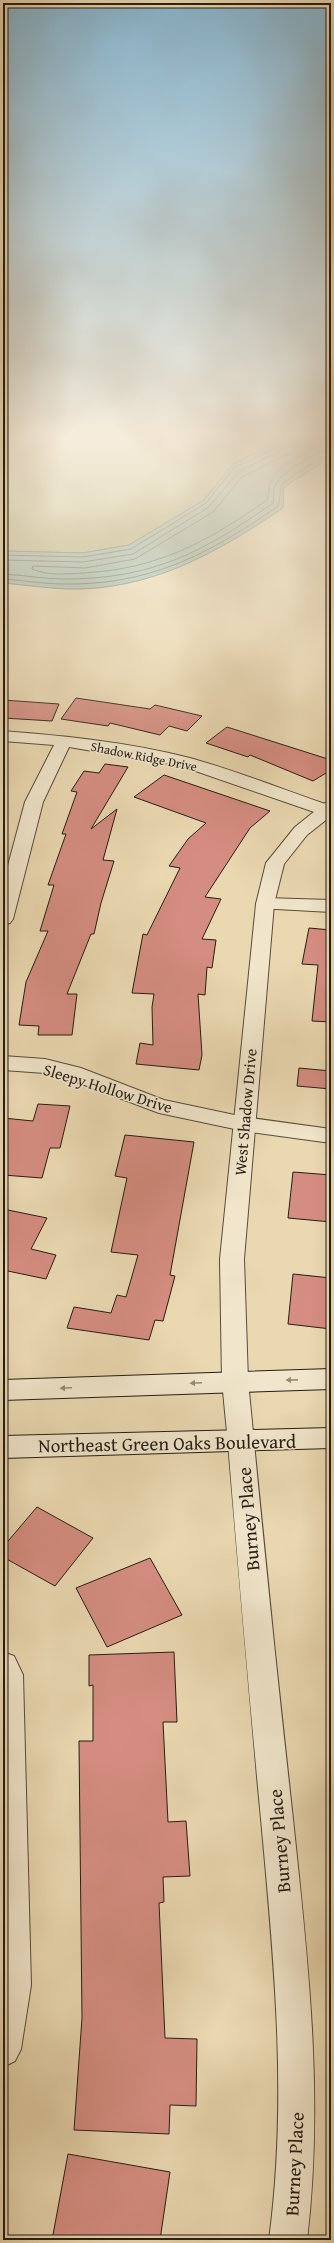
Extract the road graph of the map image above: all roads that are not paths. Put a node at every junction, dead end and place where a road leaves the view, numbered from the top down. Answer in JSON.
{"nodes":[{"id":1,"x":3,"y":736,"type":"edge"},
{"id":2,"x":64,"y":741,"type":"junction"},
{"id":3,"x":329,"y":808,"type":"edge"},
{"id":4,"x":265,"y":904,"type":"junction"},
{"id":5,"x":331,"y":906,"type":"edge"},
{"id":6,"x":3,"y":919,"type":"edge"},
{"id":7,"x":3,"y":1063,"type":"edge"},
{"id":8,"x":244,"y":1124,"type":"junction"},
{"id":9,"x":331,"y":1136,"type":"edge"},
{"id":10,"x":331,"y":1379,"type":"edge"},
{"id":11,"x":235,"y":1381,"type":"junction"},
{"id":12,"x":3,"y":1390,"type":"edge"},
{"id":13,"x":331,"y":1438,"type":"edge"},
{"id":14,"x":241,"y":1443,"type":"junction"},
{"id":15,"x":3,"y":1447,"type":"edge"},
{"id":16,"x":4,"y":1666,"type":"edge"},
{"id":17,"x":3,"y":2049,"type":"edge"},
{"id":18,"x":288,"y":2240,"type":"edge"}],
"edges":[{"from":1,"to":2,"type":"street","name":"Shadow Ridge Drive"},
{"from":2,"to":3,"type":"street","name":"Shadow Ridge Drive"},
{"from":2,"to":6,"type":"street"},
{"from":3,"to":4,"type":"street","name":"West Shadow Drive"},
{"from":4,"to":5,"type":"street"},
{"from":4,"to":8,"type":"street","name":"West Shadow Drive"},
{"from":7,"to":8,"type":"street","name":"Sleepy Hollow Drive"},
{"from":8,"to":9,"type":"street","name":"Sleepy Hollow Drive"},
{"from":8,"to":11,"type":"street","name":"West Shadow Drive"},
{"from":10,"to":11,"type":"street","one_way":true},
{"from":11,"to":12,"type":"street","one_way":true},
{"from":11,"to":14,"type":"street","name":"West Shadow Drive"},
{"from":13,"to":14,"type":"street","name":"Northeast Green Oaks Boulevard"},
{"from":14,"to":15,"type":"street","name":"Northeast Green Oaks Boulevard"},
{"from":14,"to":18,"type":"street","name":"Burney Place"},
{"from":16,"to":17,"type":"street"}]}
